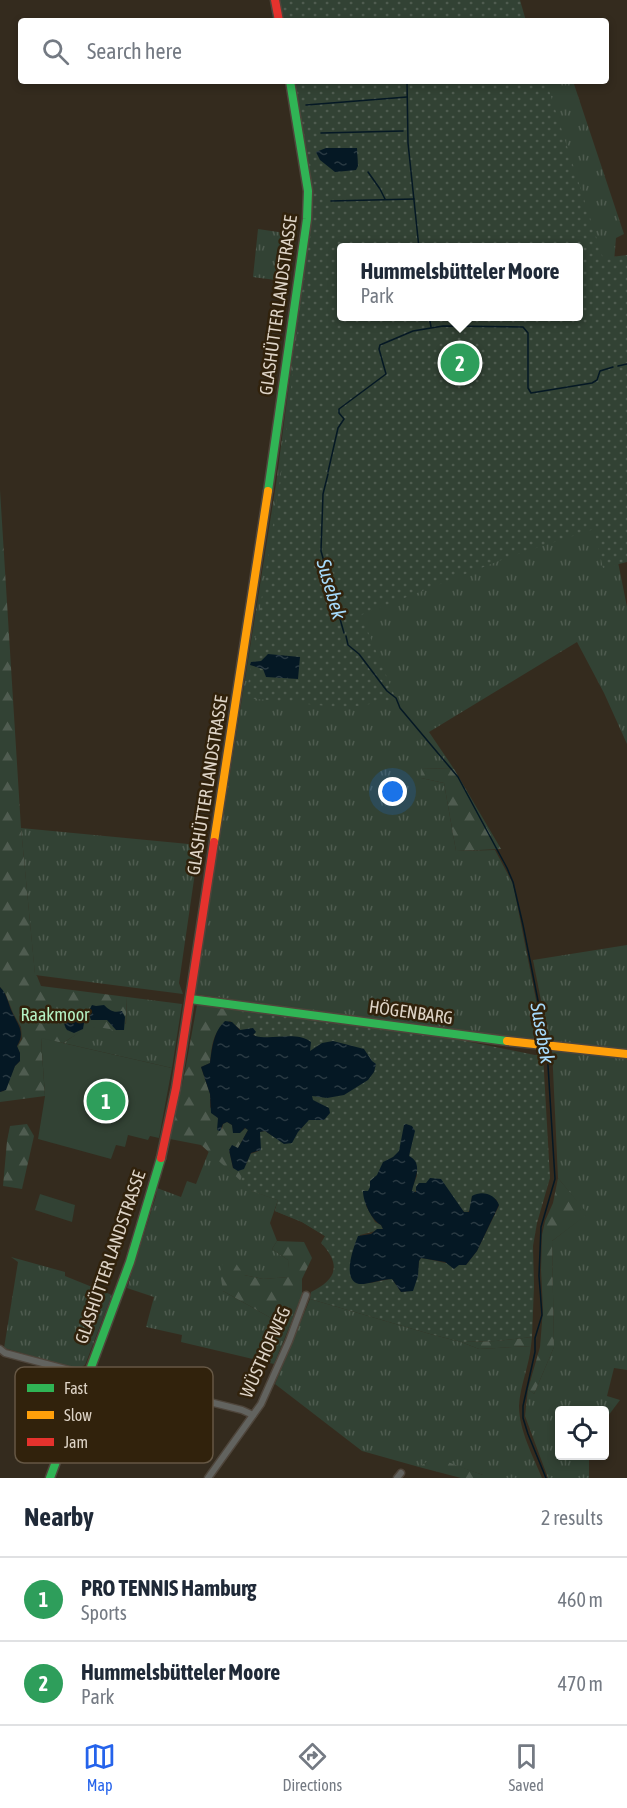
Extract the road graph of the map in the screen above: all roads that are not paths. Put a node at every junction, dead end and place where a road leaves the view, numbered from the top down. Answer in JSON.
{"nodes":[{"id":1,"x":275,"y":0,"type":"edge"},
{"id":2,"x":278,"y":18,"type":"edge"},
{"id":3,"x":290,"y":84,"type":"edge"},
{"id":4,"x":190,"y":999,"type":"junction"},
{"id":5,"x":627,"y":1054,"type":"edge"},
{"id":6,"x":306,"y":1295,"type":"dead end"},
{"id":7,"x":0,"y":1349,"type":"edge"},
{"id":8,"x":60,"y":1367,"type":"edge"},
{"id":9,"x":91,"y":1367,"type":"edge"},
{"id":10,"x":213,"y":1403,"type":"edge"},
{"id":11,"x":253,"y":1415,"type":"junction"},
{"id":12,"x":55,"y":1463,"type":"edge"},
{"id":13,"x":50,"y":1478,"type":"edge"},
{"id":14,"x":208,"y":1478,"type":"edge"}],
"edges":[{"from":1,"to":2,"type":"street"},
{"from":3,"to":4,"type":"street","name":"GLASHÜTTER LANDSTRASSE"},
{"from":4,"to":5,"type":"street","name":"HÖGENBARG"},
{"from":4,"to":9,"type":"street","name":"GLASHÜTTER LANDSTRASSE"},
{"from":6,"to":11,"type":"street","name":"WÜSTHOFWEG"},
{"from":7,"to":8,"type":"street"},
{"from":10,"to":11,"type":"street"},
{"from":11,"to":14,"type":"street","name":"WÜSTHOFWEG"},
{"from":12,"to":13,"type":"street","name":"GLASHÜTTER LANDSTRASSE"}]}
